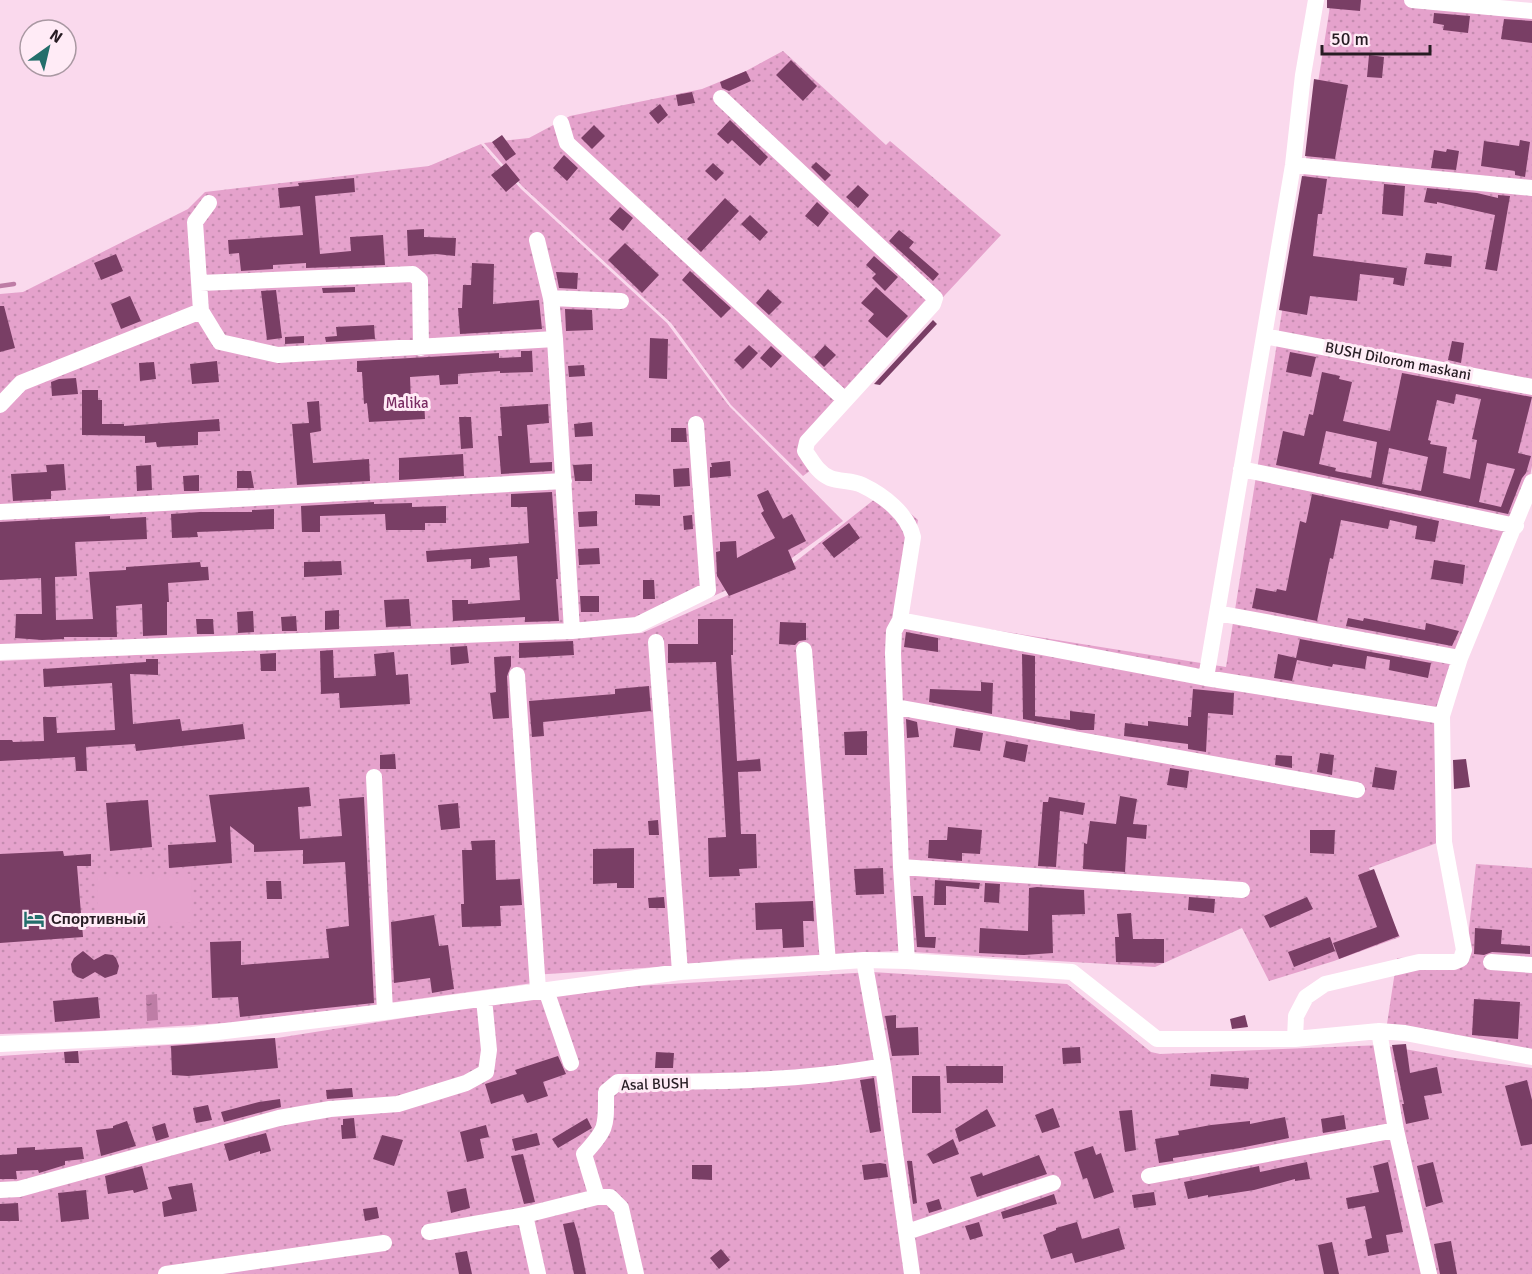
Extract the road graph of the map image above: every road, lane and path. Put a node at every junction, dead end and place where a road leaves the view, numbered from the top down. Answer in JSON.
{"nodes":[{"id":1,"x":1316,"y":0,"type":"edge"},
{"id":2,"x":1412,"y":0,"type":"edge"},
{"id":3,"x":1532,"y":12,"type":"edge"},
{"id":4,"x":721,"y":98,"type":"dead end"},
{"id":5,"x":561,"y":123,"type":"dead end"},
{"id":6,"x":1293,"y":165,"type":"junction"},
{"id":7,"x":1532,"y":188,"type":"edge"},
{"id":8,"x":209,"y":203,"type":"dead end"},
{"id":9,"x":537,"y":240,"type":"dead end"},
{"id":10,"x":200,"y":283,"type":"junction"},
{"id":11,"x":551,"y":298,"type":"junction"},
{"id":12,"x":621,"y":301,"type":"dead end"},
{"id":13,"x":201,"y":312,"type":"junction"},
{"id":14,"x":1264,"y":336,"type":"junction"},
{"id":15,"x":555,"y":339,"type":"junction"},
{"id":16,"x":421,"y":348,"type":"junction"},
{"id":17,"x":1532,"y":387,"type":"edge"},
{"id":18,"x":846,"y":399,"type":"junction"},
{"id":19,"x":0,"y":405,"type":"edge"},
{"id":20,"x":696,"y":424,"type":"dead end"},
{"id":21,"x":1241,"y":469,"type":"junction"},
{"id":22,"x":564,"y":481,"type":"junction"},
{"id":23,"x":1532,"y":482,"type":"edge"},
{"id":24,"x":0,"y":512,"type":"edge"},
{"id":25,"x":1516,"y":526,"type":"junction"},
{"id":26,"x":1217,"y":613,"type":"junction"},
{"id":27,"x":900,"y":620,"type":"junction"},
{"id":28,"x":572,"y":631,"type":"junction"},
{"id":29,"x":656,"y":642,"type":"dead end"},
{"id":30,"x":804,"y":650,"type":"dead end"},
{"id":31,"x":0,"y":652,"type":"edge"},
{"id":32,"x":1460,"y":658,"type":"junction"},
{"id":33,"x":518,"y":675,"type":"dead end"},
{"id":34,"x":1206,"y":678,"type":"junction"},
{"id":35,"x":896,"y":707,"type":"junction"},
{"id":36,"x":1442,"y":716,"type":"junction"},
{"id":37,"x":374,"y":777,"type":"dead end"},
{"id":38,"x":1357,"y":790,"type":"dead end"},
{"id":39,"x":901,"y":867,"type":"junction"},
{"id":40,"x":1242,"y":890,"type":"dead end"},
{"id":41,"x":864,"y":960,"type":"junction"},
{"id":42,"x":907,"y":961,"type":"junction"},
{"id":43,"x":1491,"y":962,"type":"dead end"},
{"id":44,"x":828,"y":963,"type":"junction"},
{"id":45,"x":1532,"y":965,"type":"edge"},
{"id":46,"x":680,"y":972,"type":"junction"},
{"id":47,"x":542,"y":990,"type":"junction"},
{"id":48,"x":484,"y":999,"type":"junction"},
{"id":49,"x":386,"y":1012,"type":"junction"},
{"id":50,"x":1379,"y":1031,"type":"junction"},
{"id":51,"x":1295,"y":1039,"type":"junction"},
{"id":52,"x":0,"y":1044,"type":"edge"},
{"id":53,"x":1532,"y":1057,"type":"edge"},
{"id":54,"x":571,"y":1063,"type":"dead end"},
{"id":55,"x":882,"y":1066,"type":"junction"},
{"id":56,"x":1396,"y":1130,"type":"junction"},
{"id":57,"x":1149,"y":1176,"type":"dead end"},
{"id":58,"x":1053,"y":1184,"type":"dead end"},
{"id":59,"x":0,"y":1190,"type":"edge"},
{"id":60,"x":597,"y":1197,"type":"junction"},
{"id":61,"x":525,"y":1215,"type":"junction"},
{"id":62,"x":429,"y":1232,"type":"dead end"},
{"id":63,"x":907,"y":1232,"type":"junction"},
{"id":64,"x":384,"y":1243,"type":"dead end"},
{"id":65,"x":166,"y":1274,"type":"edge"},
{"id":66,"x":538,"y":1274,"type":"edge"},
{"id":67,"x":636,"y":1274,"type":"edge"},
{"id":68,"x":912,"y":1274,"type":"edge"},
{"id":69,"x":1429,"y":1274,"type":"edge"}],
"edges":[{"from":1,"to":6,"type":"street"},
{"from":2,"to":3,"type":"street"},
{"from":4,"to":18,"type":"street"},
{"from":5,"to":18,"type":"street"},
{"from":6,"to":7,"type":"street"},
{"from":6,"to":14,"type":"street"},
{"from":8,"to":10,"type":"street"},
{"from":9,"to":11,"type":"street"},
{"from":10,"to":13,"type":"street"},
{"from":10,"to":16,"type":"street"},
{"from":11,"to":12,"type":"street"},
{"from":11,"to":15,"type":"street"},
{"from":13,"to":16,"type":"street"},
{"from":13,"to":19,"type":"street"},
{"from":14,"to":17,"type":"street","name":"BUSH Dilorom maskani"},
{"from":14,"to":21,"type":"street"},
{"from":15,"to":16,"type":"street"},
{"from":15,"to":22,"type":"street"},
{"from":18,"to":27,"type":"street"},
{"from":20,"to":28,"type":"street"},
{"from":21,"to":25,"type":"street"},
{"from":21,"to":26,"type":"street"},
{"from":22,"to":24,"type":"street"},
{"from":22,"to":28,"type":"street"},
{"from":23,"to":25,"type":"street"},
{"from":25,"to":32,"type":"street"},
{"from":26,"to":32,"type":"street"},
{"from":26,"to":34,"type":"street"},
{"from":27,"to":34,"type":"street"},
{"from":27,"to":35,"type":"street"},
{"from":28,"to":31,"type":"street"},
{"from":29,"to":46,"type":"street"},
{"from":30,"to":44,"type":"street"},
{"from":32,"to":36,"type":"street"},
{"from":33,"to":47,"type":"street"},
{"from":34,"to":36,"type":"street"},
{"from":35,"to":38,"type":"street"},
{"from":35,"to":39,"type":"street"},
{"from":36,"to":51,"type":"street"},
{"from":37,"to":49,"type":"street"},
{"from":39,"to":40,"type":"street"},
{"from":39,"to":42,"type":"street"},
{"from":41,"to":42,"type":"street"},
{"from":41,"to":44,"type":"street"},
{"from":41,"to":55,"type":"street"},
{"from":42,"to":51,"type":"street"},
{"from":43,"to":45,"type":"street"},
{"from":44,"to":46,"type":"street"},
{"from":46,"to":47,"type":"street"},
{"from":47,"to":48,"type":"street"},
{"from":47,"to":54,"type":"street"},
{"from":48,"to":49,"type":"street"},
{"from":48,"to":59,"type":"street"},
{"from":49,"to":52,"type":"street"},
{"from":50,"to":51,"type":"street"},
{"from":50,"to":53,"type":"street"},
{"from":50,"to":56,"type":"street"},
{"from":55,"to":60,"type":"street","name":"Asal BUSH"},
{"from":55,"to":63,"type":"street"},
{"from":56,"to":57,"type":"street"},
{"from":56,"to":69,"type":"street"},
{"from":58,"to":63,"type":"street"},
{"from":60,"to":61,"type":"street"},
{"from":60,"to":67,"type":"street"},
{"from":61,"to":62,"type":"street"},
{"from":61,"to":66,"type":"street"},
{"from":63,"to":68,"type":"street"},
{"from":64,"to":65,"type":"street"}]}
